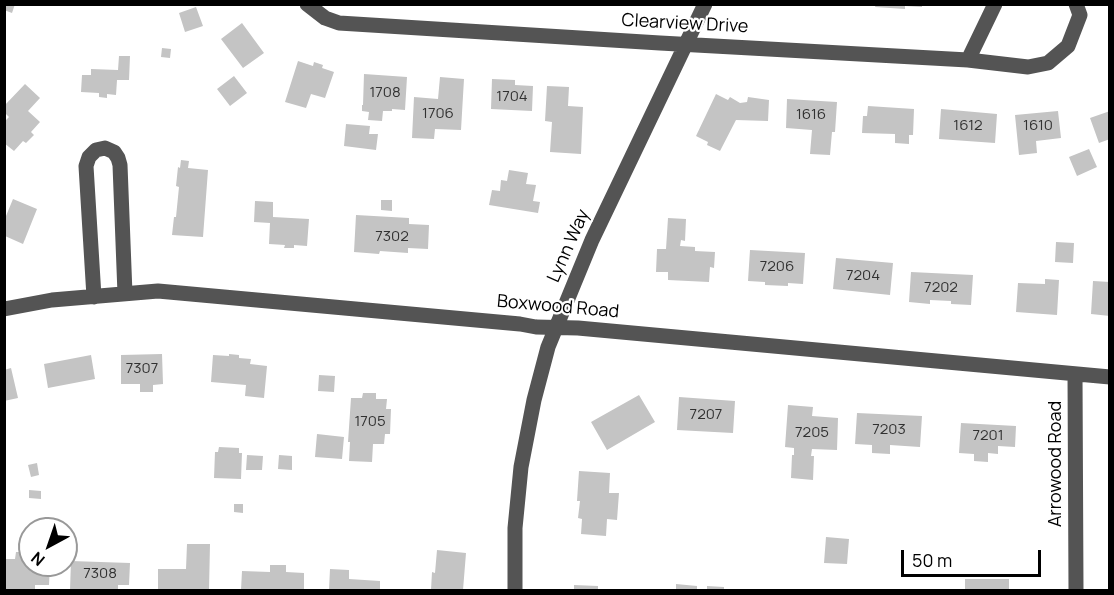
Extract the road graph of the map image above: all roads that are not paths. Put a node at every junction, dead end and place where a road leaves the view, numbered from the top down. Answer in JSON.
{"nodes":[{"id":1,"x":705,"y":4,"type":"edge"},
{"id":2,"x":995,"y":4,"type":"edge"},
{"id":3,"x":1076,"y":4,"type":"edge"},
{"id":4,"x":307,"y":5,"type":"edge"},
{"id":5,"x":686,"y":44,"type":"junction"},
{"id":6,"x":968,"y":60,"type":"junction"},
{"id":7,"x":125,"y":294,"type":"junction"},
{"id":8,"x":94,"y":297,"type":"junction"},
{"id":9,"x":4,"y":309,"type":"edge"},
{"id":10,"x":555,"y":327,"type":"junction"},
{"id":11,"x":1075,"y":374,"type":"junction"},
{"id":12,"x":1110,"y":377,"type":"edge"},
{"id":13,"x":514,"y":591,"type":"edge"},
{"id":14,"x":1076,"y":591,"type":"edge"}],
"edges":[{"from":1,"to":5,"type":"street","name":"Lynn Way"},
{"from":2,"to":6,"type":"street"},
{"from":3,"to":6,"type":"street","name":"Clearview Drive"},
{"from":4,"to":5,"type":"street","name":"Clearview Drive"},
{"from":5,"to":6,"type":"street","name":"Clearview Drive"},
{"from":5,"to":10,"type":"street","name":"Lynn Way"},
{"from":7,"to":8,"type":"street","name":"Boxwood Road"},
{"from":7,"to":8,"type":"street"},
{"from":7,"to":10,"type":"street","name":"Boxwood Road"},
{"from":8,"to":9,"type":"street","name":"Boxwood Road"},
{"from":10,"to":11,"type":"street","name":"Boxwood Road"},
{"from":10,"to":13,"type":"street","name":"Lynn Way"},
{"from":11,"to":12,"type":"street","name":"Boxwood Road"},
{"from":11,"to":14,"type":"street","name":"Arrowood Road"}]}
